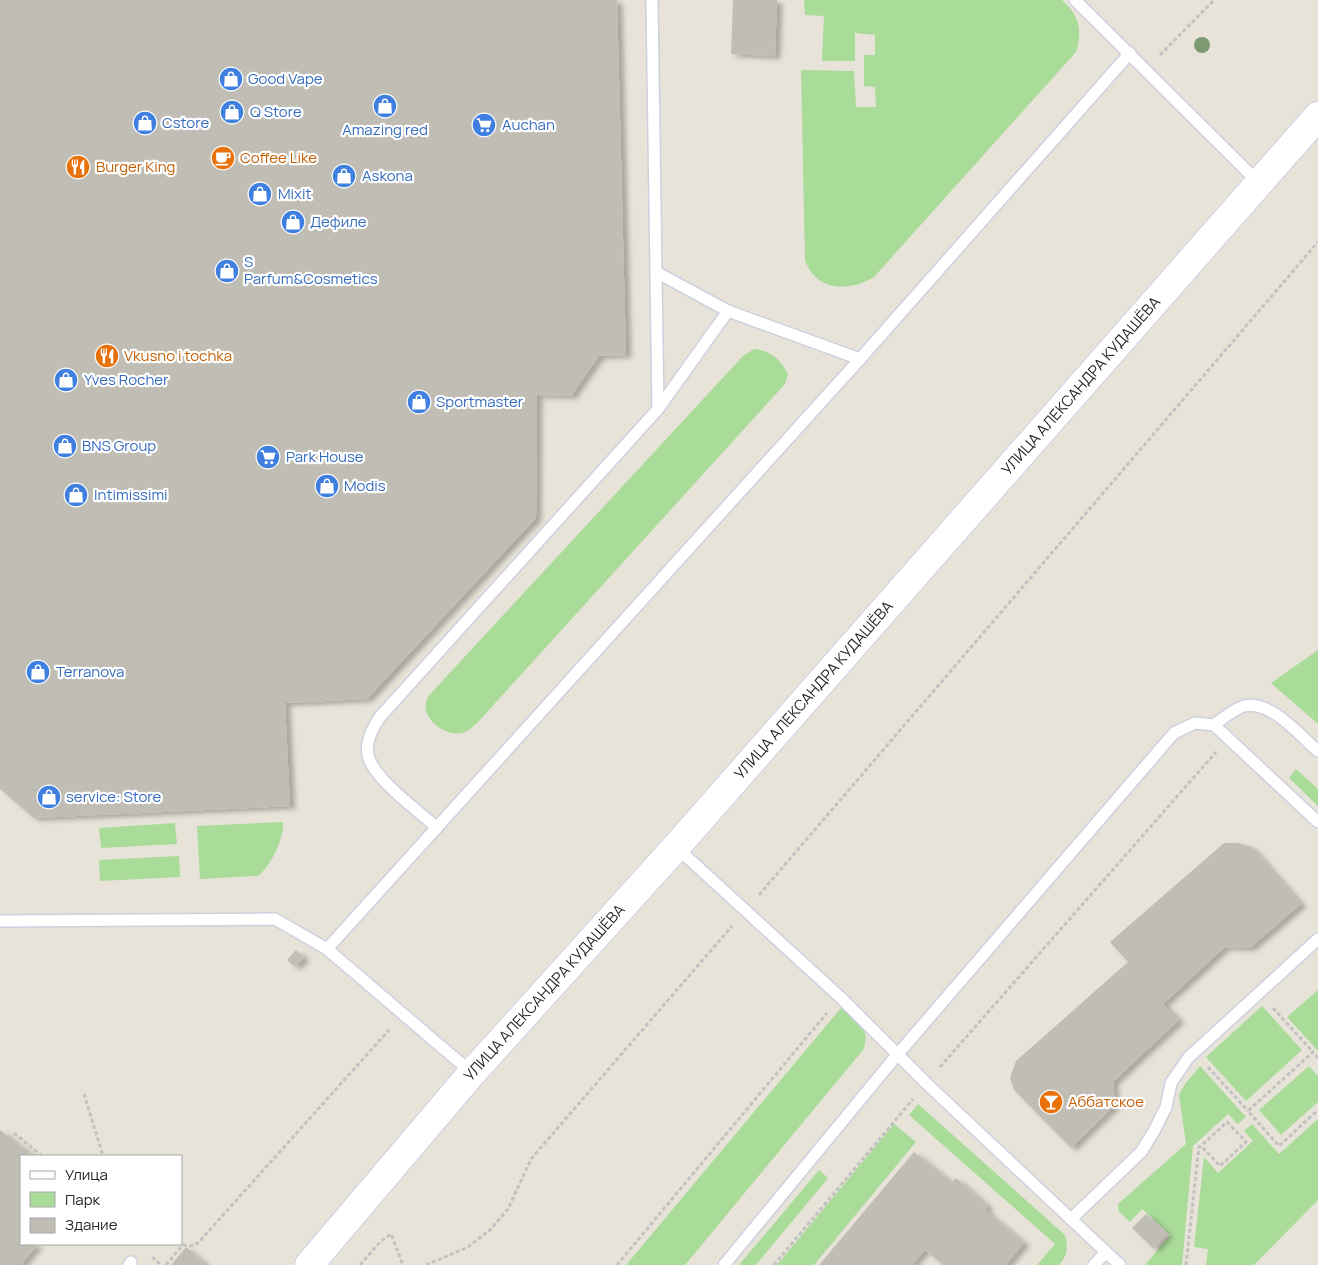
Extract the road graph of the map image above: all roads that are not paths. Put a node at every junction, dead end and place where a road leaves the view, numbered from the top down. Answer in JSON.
{"nodes":[{"id":1,"x":652,"y":0,"type":"edge"},
{"id":2,"x":1075,"y":0,"type":"edge"},
{"id":3,"x":1130,"y":53,"type":"junction"},
{"id":4,"x":1318,"y":116,"type":"edge"},
{"id":5,"x":1259,"y":183,"type":"junction"},
{"id":6,"x":656,"y":272,"type":"junction"},
{"id":7,"x":728,"y":311,"type":"junction"},
{"id":8,"x":860,"y":359,"type":"junction"},
{"id":9,"x":658,"y":409,"type":"junction"},
{"id":10,"x":1214,"y":724,"type":"junction"},
{"id":11,"x":1318,"y":751,"type":"edge"},
{"id":12,"x":1318,"y":822,"type":"edge"},
{"id":13,"x":437,"y":828,"type":"junction"},
{"id":14,"x":676,"y":847,"type":"junction"},
{"id":15,"x":0,"y":921,"type":"edge"},
{"id":16,"x":1318,"y":939,"type":"edge"},
{"id":17,"x":327,"y":949,"type":"junction"},
{"id":18,"x":897,"y":1055,"type":"junction"},
{"id":19,"x":472,"y":1073,"type":"junction"},
{"id":20,"x":1071,"y":1219,"type":"junction"},
{"id":21,"x":1106,"y":1252,"type":"junction"},
{"id":22,"x":309,"y":1265,"type":"edge"},
{"id":23,"x":724,"y":1265,"type":"edge"},
{"id":24,"x":1094,"y":1265,"type":"edge"},
{"id":25,"x":1120,"y":1265,"type":"edge"}],
"edges":[{"from":1,"to":6,"type":"lane"},
{"from":2,"to":3,"type":"lane"},
{"from":3,"to":5,"type":"lane"},
{"from":3,"to":8,"type":"lane"},
{"from":4,"to":5,"type":"main road","name":"УЛИЦА АЛЕКСАНДРА КУДАШЁВА"},
{"from":5,"to":14,"type":"main road","name":"УЛИЦА АЛЕКСАНДРА КУДАШЁВА"},
{"from":6,"to":7,"type":"lane"},
{"from":6,"to":9,"type":"lane"},
{"from":7,"to":8,"type":"lane"},
{"from":7,"to":9,"type":"lane"},
{"from":8,"to":13,"type":"lane"},
{"from":9,"to":13,"type":"lane"},
{"from":10,"to":11,"type":"lane"},
{"from":10,"to":12,"type":"lane"},
{"from":10,"to":18,"type":"lane"},
{"from":13,"to":17,"type":"lane"},
{"from":14,"to":18,"type":"lane"},
{"from":14,"to":19,"type":"main road","name":"УЛИЦА АЛЕКСАНДРА КУДАШЁВА"},
{"from":15,"to":17,"type":"lane"},
{"from":16,"to":20,"type":"lane"},
{"from":17,"to":19,"type":"lane"},
{"from":18,"to":20,"type":"lane"},
{"from":18,"to":23,"type":"lane"},
{"from":19,"to":22,"type":"main road","name":"УЛИЦА АЛЕКСАНДРА КУДАШЁВА"},
{"from":20,"to":21,"type":"lane"},
{"from":21,"to":24,"type":"lane"},
{"from":21,"to":25,"type":"lane"}]}
